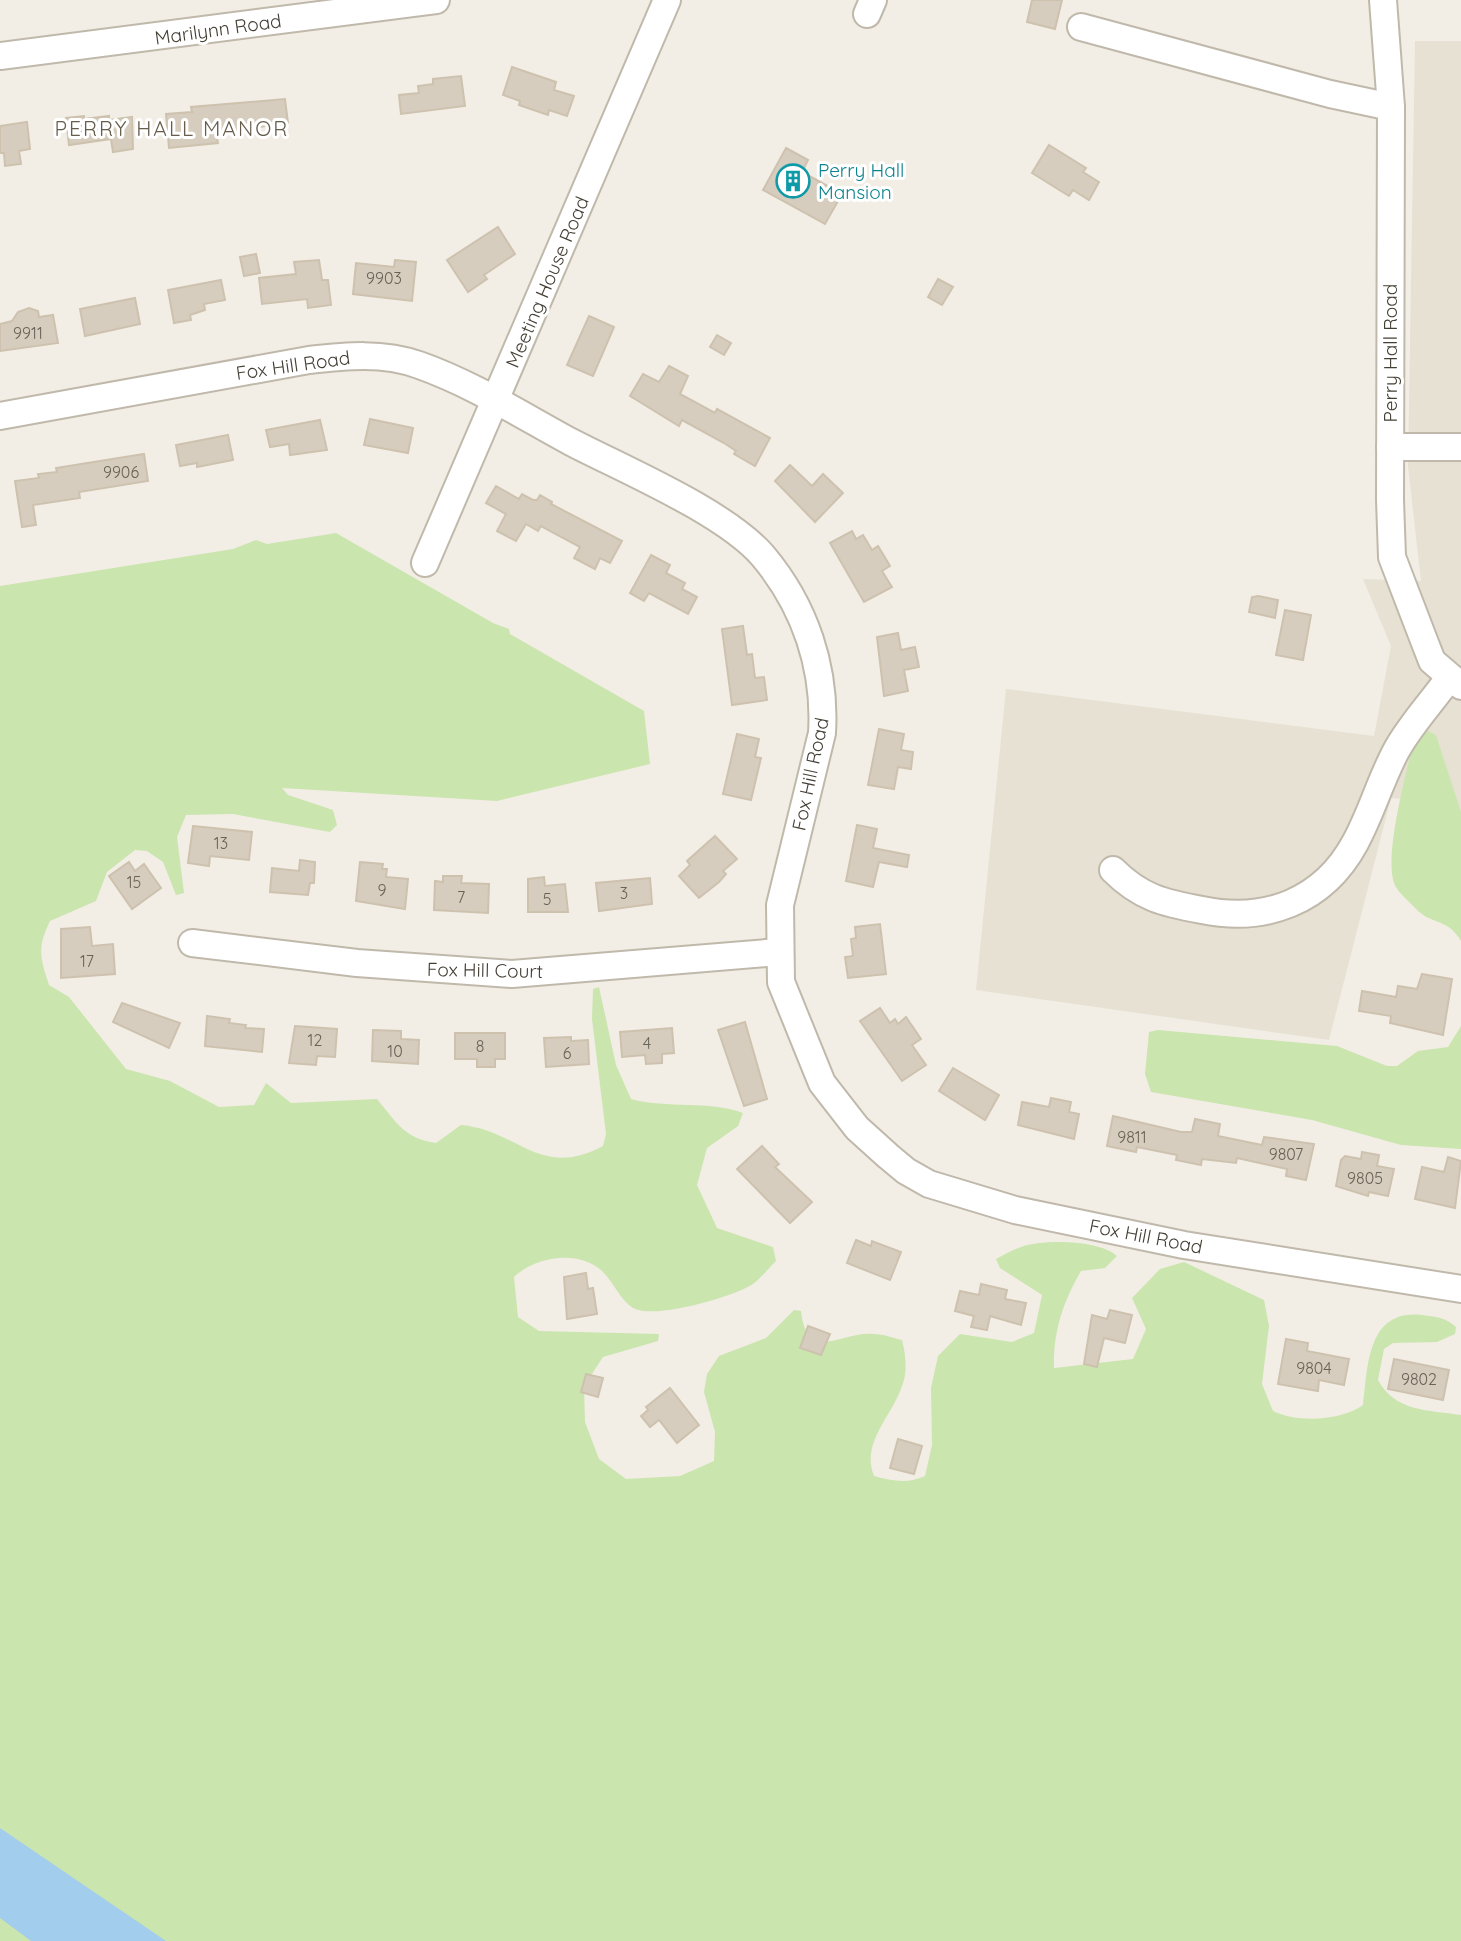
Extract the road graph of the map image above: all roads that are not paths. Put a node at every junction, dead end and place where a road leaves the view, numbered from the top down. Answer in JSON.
{"nodes":[{"id":1,"x":436,"y":0,"type":"edge"},
{"id":2,"x":667,"y":0,"type":"edge"},
{"id":3,"x":1383,"y":0,"type":"edge"},
{"id":4,"x":1081,"y":27,"type":"dead end"},
{"id":5,"x":0,"y":56,"type":"edge"},
{"id":6,"x":1391,"y":107,"type":"junction"},
{"id":7,"x":496,"y":399,"type":"junction"},
{"id":8,"x":0,"y":416,"type":"edge"},
{"id":9,"x":1390,"y":447,"type":"junction"},
{"id":10,"x":1461,"y":447,"type":"edge"},
{"id":11,"x":425,"y":563,"type":"dead end"},
{"id":12,"x":1455,"y":682,"type":"edge"},
{"id":13,"x":1113,"y":870,"type":"dead end"},
{"id":14,"x":192,"y":943,"type":"dead end"},
{"id":15,"x":779,"y":952,"type":"junction"},
{"id":16,"x":1461,"y":1289,"type":"edge"}],
"edges":[{"from":1,"to":5,"type":"street","name":"Marilynn Road"},
{"from":2,"to":7,"type":"street","name":"Meeting House Road"},
{"from":3,"to":6,"type":"street","name":"Perry Hall Road"},
{"from":4,"to":6,"type":"street"},
{"from":6,"to":9,"type":"street","name":"Perry Hall Road"},
{"from":7,"to":8,"type":"street","name":"Fox Hill Road"},
{"from":7,"to":11,"type":"street","name":"Meeting House Road"},
{"from":7,"to":15,"type":"street","name":"Fox Hill Road"},
{"from":9,"to":10,"type":"street"},
{"from":9,"to":12,"type":"street","name":"Perry Hall Road"},
{"from":12,"to":13,"type":"street"},
{"from":14,"to":15,"type":"street","name":"Fox Hill Court"},
{"from":15,"to":16,"type":"street","name":"Fox Hill Road"}]}
